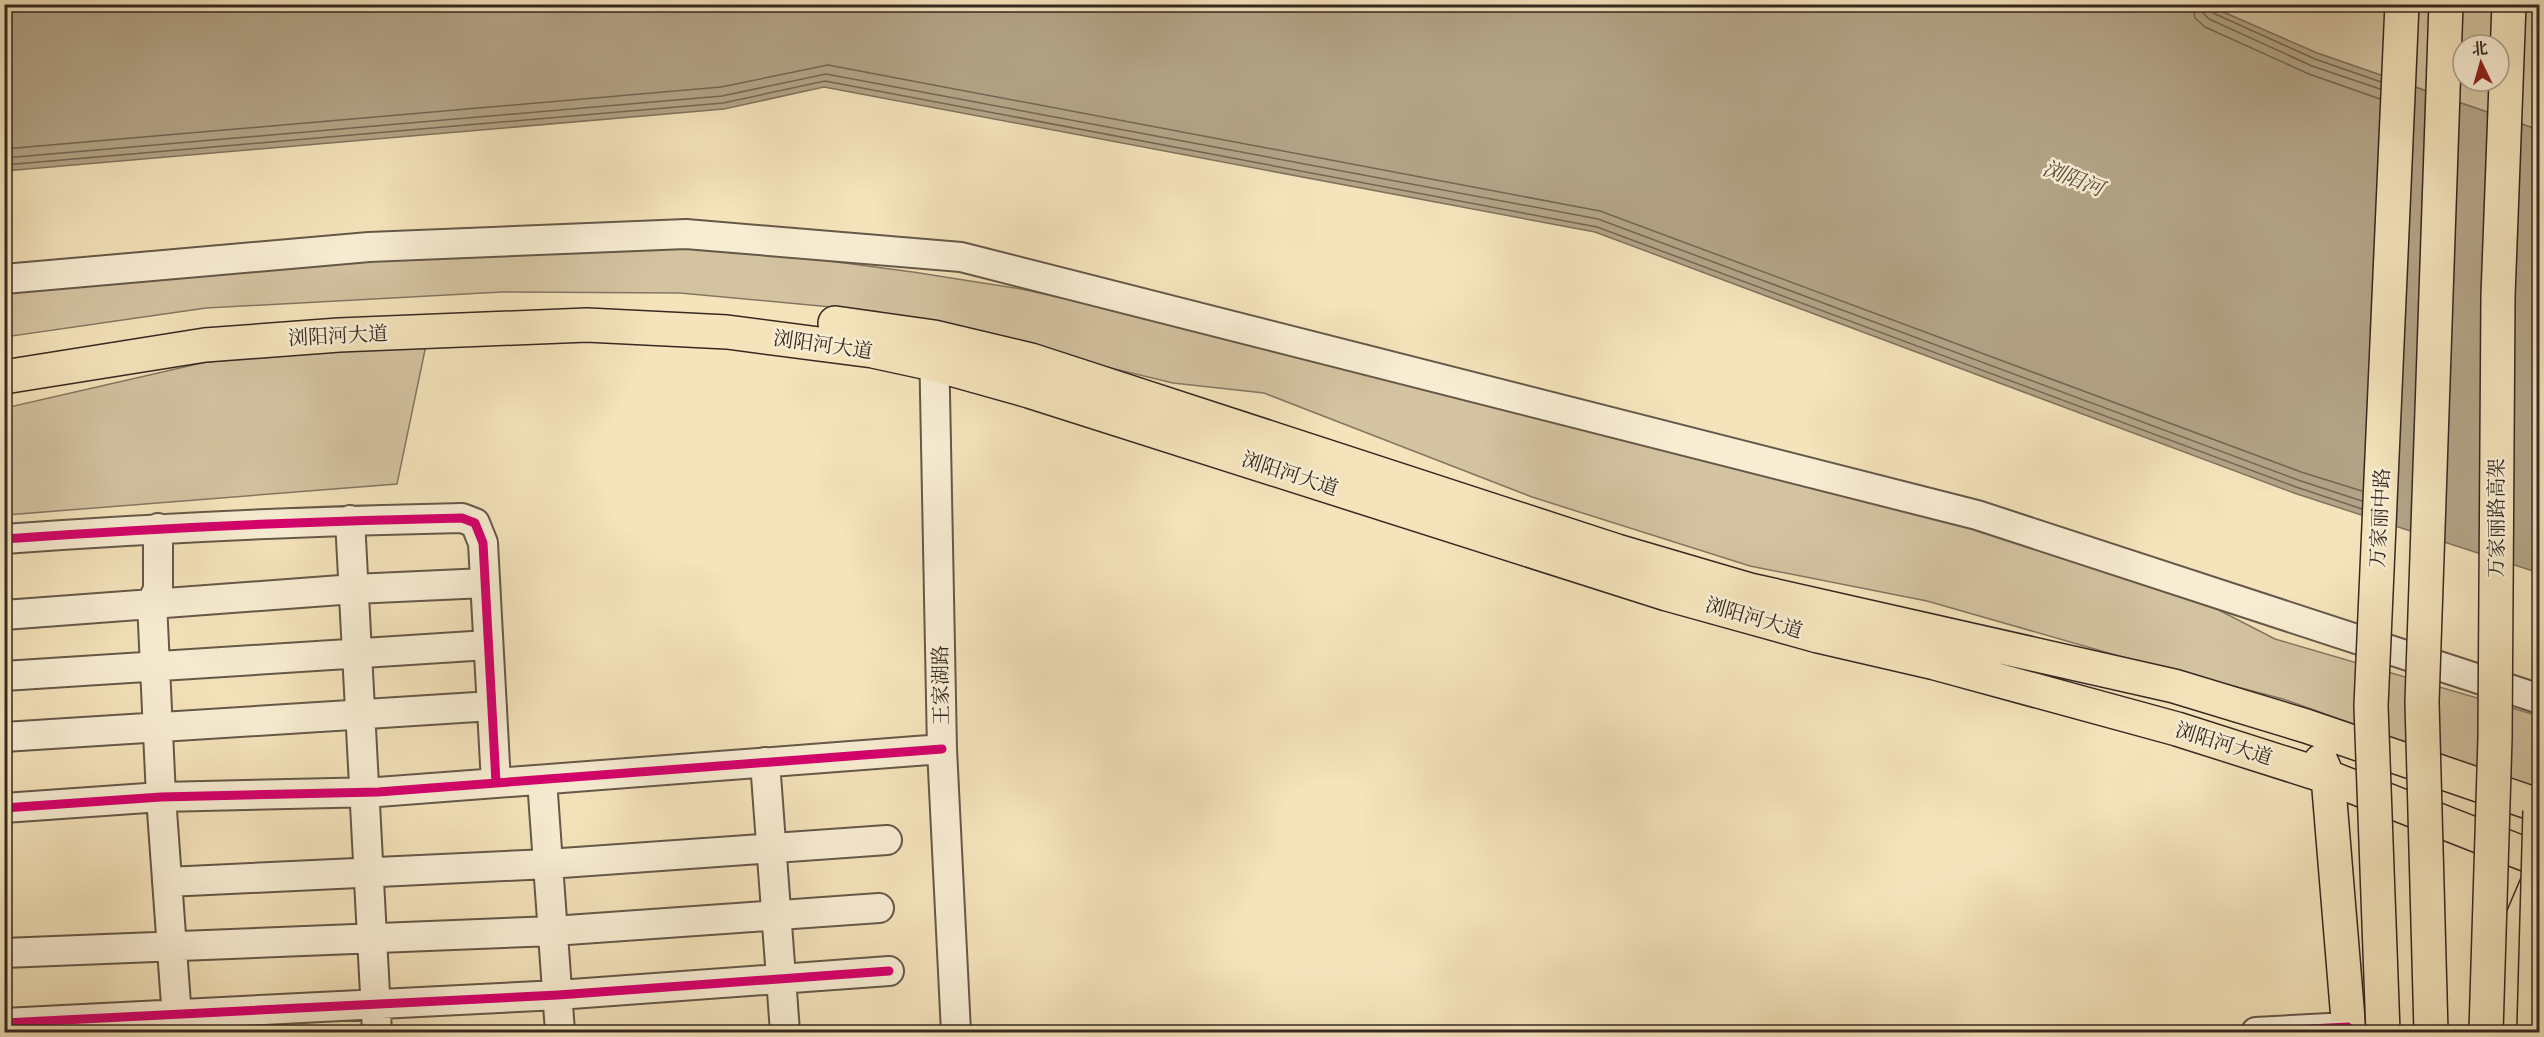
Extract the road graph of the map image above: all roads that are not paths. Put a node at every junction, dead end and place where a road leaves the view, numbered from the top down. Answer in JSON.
{"nodes":[{"id":1,"x":2402,"y":4,"type":"edge"},
{"id":2,"x":2446,"y":4,"type":"edge"},
{"id":3,"x":2509,"y":4,"type":"edge"},
{"id":4,"x":4,"y":279,"type":"edge"},
{"id":5,"x":934,"y":350,"type":"junction"},
{"id":6,"x":4,"y":354,"type":"edge"},
{"id":7,"x":4,"y":377,"type":"edge"},
{"id":8,"x":350,"y":520,"type":"junction"},
{"id":9,"x":158,"y":528,"type":"junction"},
{"id":10,"x":4,"y":539,"type":"edge"},
{"id":11,"x":485,"y":583,"type":"junction"},
{"id":12,"x":354,"y":589,"type":"junction"},
{"id":13,"x":152,"y":602,"type":"junction"},
{"id":14,"x":4,"y":615,"type":"edge"},
{"id":15,"x":488,"y":645,"type":"junction"},
{"id":16,"x":356,"y":653,"type":"junction"},
{"id":17,"x":155,"y":664,"type":"junction"},
{"id":18,"x":4,"y":676,"type":"edge"},
{"id":19,"x":2540,"y":699,"type":"edge"},
{"id":20,"x":492,"y":706,"type":"junction"},
{"id":21,"x":359,"y":713,"type":"junction"},
{"id":22,"x":2306,"y":726,"type":"junction"},
{"id":23,"x":158,"y":727,"type":"junction"},
{"id":24,"x":4,"y":737,"type":"edge"},
{"id":25,"x":942,"y":749,"type":"junction"},
{"id":26,"x":765,"y":762,"type":"junction"},
{"id":27,"x":2328,"y":777,"type":"junction"},
{"id":28,"x":542,"y":780,"type":"junction"},
{"id":29,"x":496,"y":783,"type":"junction"},
{"id":30,"x":363,"y":793,"type":"junction"},
{"id":31,"x":161,"y":797,"type":"junction"},
{"id":32,"x":2540,"y":806,"type":"edge"},
{"id":33,"x":4,"y":808,"type":"edge"},
{"id":34,"x":2540,"y":811,"type":"edge"},
{"id":35,"x":887,"y":840,"type":"dead end"},
{"id":36,"x":772,"y":847,"type":"junction"},
{"id":37,"x":2540,"y":860,"type":"edge"},
{"id":38,"x":548,"y":864,"type":"junction"},
{"id":39,"x":367,"y":874,"type":"junction"},
{"id":40,"x":2540,"y":878,"type":"edge"},
{"id":41,"x":167,"y":882,"type":"junction"},
{"id":42,"x":879,"y":908,"type":"dead end"},
{"id":43,"x":777,"y":914,"type":"junction"},
{"id":44,"x":553,"y":931,"type":"junction"},
{"id":45,"x":371,"y":938,"type":"junction"},
{"id":46,"x":171,"y":946,"type":"junction"},
{"id":47,"x":4,"y":953,"type":"edge"},
{"id":48,"x":889,"y":971,"type":"dead end"},
{"id":49,"x":783,"y":979,"type":"junction"},
{"id":50,"x":558,"y":995,"type":"junction"},
{"id":51,"x":375,"y":1004,"type":"junction"},
{"id":52,"x":4,"y":1023,"type":"edge"},
{"id":53,"x":177,"y":1023,"type":"edge"},
{"id":54,"x":2348,"y":1030,"type":"edge"},
{"id":55,"x":377,"y":1032,"type":"edge"},
{"id":56,"x":560,"y":1032,"type":"edge"},
{"id":57,"x":785,"y":1032,"type":"edge"},
{"id":58,"x":956,"y":1032,"type":"edge"},
{"id":59,"x":2256,"y":1032,"type":"edge"},
{"id":60,"x":2383,"y":1032,"type":"edge"},
{"id":61,"x":2431,"y":1032,"type":"edge"},
{"id":62,"x":2486,"y":1032,"type":"edge"},
{"id":63,"x":2508,"y":1032,"type":"edge"},
{"id":64,"x":2534,"y":1032,"type":"edge"}],
"edges":[{"from":1,"to":60,"type":"main road","name":"万家丽中路","bridge":true},
{"from":2,"to":61,"type":"main road","bridge":true},
{"from":3,"to":62,"type":"main road","name":"万家丽路高架","bridge":true},
{"from":4,"to":19,"type":"street"},
{"from":5,"to":6,"type":"main road","name":"浏阳河大道"},
{"from":5,"to":7,"type":"main road","name":"浏阳河大道"},
{"from":5,"to":22,"type":"main road","name":"浏阳河大道"},
{"from":5,"to":25,"type":"street","name":"王家湖路"},
{"from":5,"to":27,"type":"main road","name":"浏阳河大道"},
{"from":8,"to":9,"type":"street"},
{"from":8,"to":11,"type":"street"},
{"from":8,"to":12,"type":"street"},
{"from":9,"to":10,"type":"street"},
{"from":9,"to":13,"type":"street"},
{"from":11,"to":12,"type":"street"},
{"from":11,"to":15,"type":"street"},
{"from":12,"to":13,"type":"street"},
{"from":12,"to":16,"type":"street"},
{"from":13,"to":14,"type":"street"},
{"from":13,"to":17,"type":"street"},
{"from":15,"to":16,"type":"street"},
{"from":15,"to":20,"type":"street"},
{"from":16,"to":17,"type":"street"},
{"from":16,"to":21,"type":"street"},
{"from":17,"to":18,"type":"street"},
{"from":17,"to":23,"type":"street"},
{"from":20,"to":21,"type":"street"},
{"from":20,"to":29,"type":"street"},
{"from":21,"to":23,"type":"street"},
{"from":21,"to":30,"type":"street"},
{"from":22,"to":27,"type":"main road"},
{"from":22,"to":32,"type":"main road","name":"浏阳河大道"},
{"from":23,"to":24,"type":"street"},
{"from":23,"to":31,"type":"street"},
{"from":25,"to":26,"type":"street"},
{"from":25,"to":58,"type":"street","name":"王家湖路"},
{"from":26,"to":28,"type":"street"},
{"from":26,"to":36,"type":"street"},
{"from":27,"to":37,"type":"main road","name":"浏阳河大道"},
{"from":27,"to":54,"type":"main road"},
{"from":28,"to":29,"type":"street"},
{"from":28,"to":38,"type":"street"},
{"from":29,"to":30,"type":"street"},
{"from":30,"to":31,"type":"street"},
{"from":30,"to":39,"type":"street"},
{"from":31,"to":33,"type":"street"},
{"from":31,"to":41,"type":"street"},
{"from":34,"to":64,"type":"main road","bridge":true},
{"from":35,"to":36,"type":"street"},
{"from":36,"to":38,"type":"street"},
{"from":36,"to":43,"type":"street"},
{"from":38,"to":39,"type":"street"},
{"from":38,"to":44,"type":"street"},
{"from":39,"to":41,"type":"street"},
{"from":39,"to":45,"type":"street"},
{"from":40,"to":63,"type":"main road"},
{"from":41,"to":46,"type":"street"},
{"from":42,"to":43,"type":"street"},
{"from":43,"to":44,"type":"street"},
{"from":43,"to":49,"type":"street"},
{"from":44,"to":45,"type":"street"},
{"from":44,"to":50,"type":"street"},
{"from":45,"to":46,"type":"street"},
{"from":45,"to":51,"type":"street"},
{"from":46,"to":47,"type":"street"},
{"from":46,"to":53,"type":"street"},
{"from":48,"to":49,"type":"street"},
{"from":49,"to":50,"type":"street"},
{"from":49,"to":57,"type":"street"},
{"from":50,"to":51,"type":"street"},
{"from":50,"to":56,"type":"street"},
{"from":51,"to":53,"type":"street"},
{"from":51,"to":55,"type":"street"},
{"from":52,"to":53,"type":"street"},
{"from":54,"to":59,"type":"street"}]}
